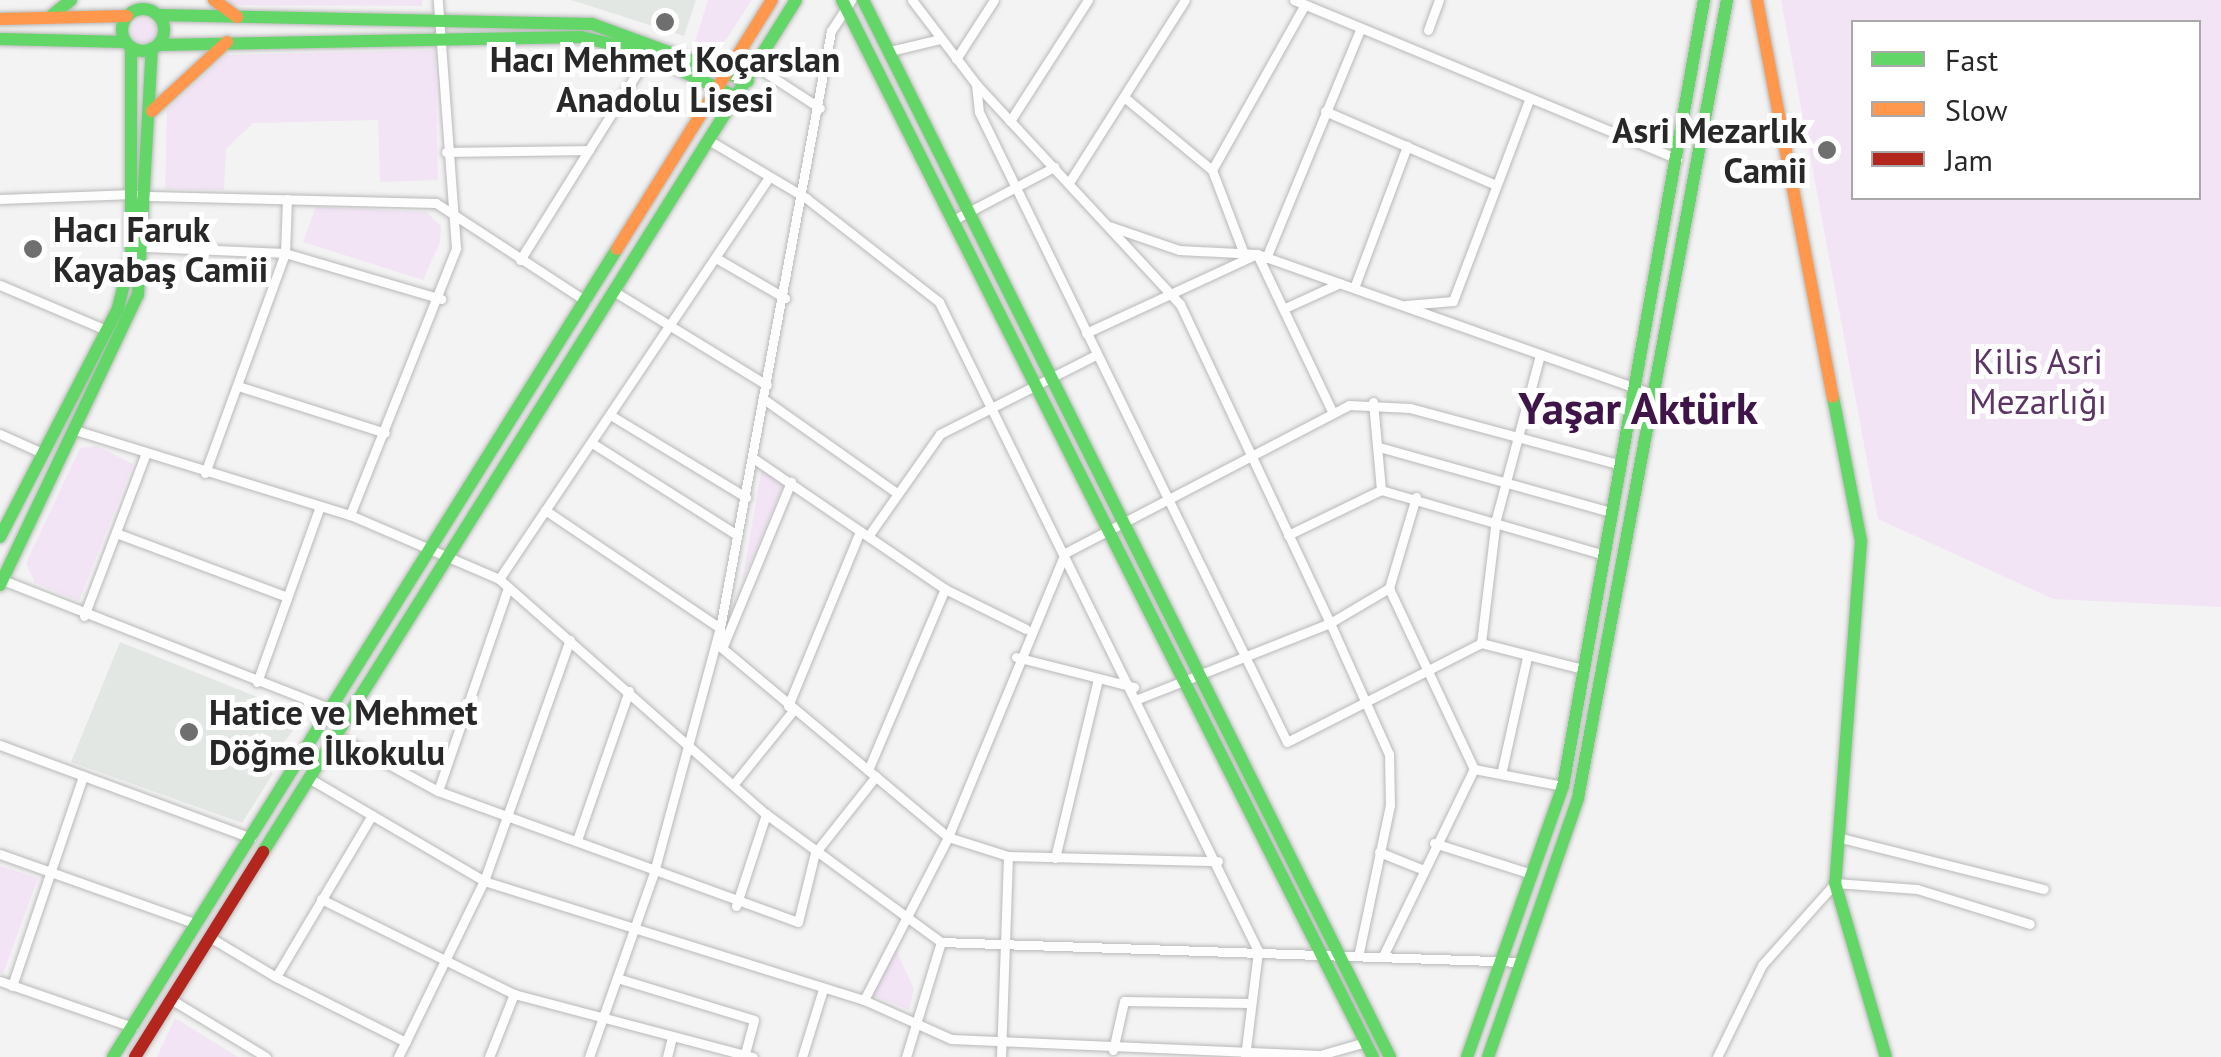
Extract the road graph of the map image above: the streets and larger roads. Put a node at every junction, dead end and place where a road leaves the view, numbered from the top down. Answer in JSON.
{"nodes":[{"id":1,"x":70,"y":0,"type":"edge"},
{"id":2,"x":214,"y":0,"type":"edge"},
{"id":3,"x":438,"y":0,"type":"edge"},
{"id":4,"x":772,"y":0,"type":"edge"},
{"id":5,"x":796,"y":0,"type":"edge"},
{"id":6,"x":863,"y":0,"type":"edge"},
{"id":7,"x":912,"y":0,"type":"edge"},
{"id":8,"x":994,"y":0,"type":"edge"},
{"id":9,"x":1088,"y":0,"type":"edge"},
{"id":10,"x":1185,"y":0,"type":"edge"},
{"id":11,"x":1294,"y":0,"type":"edge"},
{"id":12,"x":1439,"y":0,"type":"edge"},
{"id":13,"x":1704,"y":0,"type":"edge"},
{"id":14,"x":1727,"y":0,"type":"edge"},
{"id":15,"x":1757,"y":0,"type":"edge"},
{"id":16,"x":846,"y":2,"type":"edge"},
{"id":17,"x":1304,"y":6,"type":"junction"},
{"id":18,"x":130,"y":9,"type":"edge"},
{"id":19,"x":154,"y":9,"type":"edge"},
{"id":20,"x":50,"y":18,"type":"junction"},
{"id":21,"x":0,"y":19,"type":"edge"},
{"id":22,"x":239,"y":19,"type":"junction"},
{"id":23,"x":438,"y":21,"type":"junction"},
{"id":24,"x":1360,"y":30,"type":"junction"},
{"id":25,"x":1428,"y":30,"type":"dead end"},
{"id":26,"x":441,"y":37,"type":"junction"},
{"id":27,"x":940,"y":39,"type":"junction"},
{"id":28,"x":0,"y":40,"type":"edge"},
{"id":29,"x":227,"y":42,"type":"junction"},
{"id":30,"x":128,"y":44,"type":"junction"},
{"id":31,"x":155,"y":46,"type":"junction"},
{"id":32,"x":890,"y":50,"type":"junction"},
{"id":33,"x":648,"y":55,"type":"junction"},
{"id":34,"x":956,"y":59,"type":"junction"},
{"id":35,"x":756,"y":67,"type":"junction"},
{"id":36,"x":728,"y":70,"type":"junction"},
{"id":37,"x":748,"y":80,"type":"junction"},
{"id":38,"x":976,"y":84,"type":"junction"},
{"id":39,"x":717,"y":88,"type":"junction"},
{"id":40,"x":737,"y":97,"type":"junction"},
{"id":41,"x":1124,"y":98,"type":"junction"},
{"id":42,"x":1528,"y":103,"type":"junction"},
{"id":43,"x":820,"y":108,"type":"junction"},
{"id":44,"x":152,"y":111,"type":"junction"},
{"id":45,"x":1325,"y":112,"type":"junction"},
{"id":46,"x":1010,"y":121,"type":"junction"},
{"id":47,"x":710,"y":142,"type":"junction"},
{"id":48,"x":1406,"y":146,"type":"junction"},
{"id":49,"x":589,"y":150,"type":"junction"},
{"id":50,"x":446,"y":152,"type":"junction"},
{"id":51,"x":1677,"y":159,"type":"junction"},
{"id":52,"x":1054,"y":166,"type":"junction"},
{"id":53,"x":1212,"y":170,"type":"junction"},
{"id":54,"x":770,"y":177,"type":"junction"},
{"id":55,"x":1070,"y":181,"type":"junction"},
{"id":56,"x":1494,"y":184,"type":"junction"},
{"id":57,"x":1018,"y":189,"type":"junction"},
{"id":58,"x":134,"y":194,"type":"junction"},
{"id":59,"x":150,"y":196,"type":"junction"},
{"id":60,"x":806,"y":198,"type":"junction"},
{"id":61,"x":287,"y":199,"type":"junction"},
{"id":62,"x":1,"y":203,"type":"edge"},
{"id":63,"x":449,"y":210,"type":"junction"},
{"id":64,"x":961,"y":215,"type":"junction"},
{"id":65,"x":1104,"y":224,"type":"junction"},
{"id":66,"x":146,"y":247,"type":"junction"},
{"id":67,"x":1242,"y":251,"type":"junction"},
{"id":68,"x":285,"y":253,"type":"junction"},
{"id":69,"x":1262,"y":256,"type":"junction"},
{"id":70,"x":716,"y":258,"type":"junction"},
{"id":71,"x":520,"y":260,"type":"junction"},
{"id":72,"x":1340,"y":284,"type":"junction"},
{"id":73,"x":0,"y":286,"type":"edge"},
{"id":74,"x":1354,"y":288,"type":"junction"},
{"id":75,"x":615,"y":292,"type":"junction"},
{"id":76,"x":1173,"y":295,"type":"junction"},
{"id":77,"x":784,"y":298,"type":"junction"},
{"id":78,"x":441,"y":299,"type":"junction"},
{"id":79,"x":586,"y":300,"type":"junction"},
{"id":80,"x":1403,"y":306,"type":"junction"},
{"id":81,"x":1285,"y":308,"type":"junction"},
{"id":82,"x":670,"y":328,"type":"junction"},
{"id":83,"x":106,"y":330,"type":"junction"},
{"id":84,"x":1086,"y":333,"type":"junction"},
{"id":85,"x":1096,"y":355,"type":"junction"},
{"id":86,"x":1540,"y":355,"type":"junction"},
{"id":87,"x":1044,"y":381,"type":"junction"},
{"id":88,"x":768,"y":385,"type":"junction"},
{"id":89,"x":238,"y":386,"type":"junction"},
{"id":90,"x":1634,"y":389,"type":"junction"},
{"id":91,"x":1652,"y":394,"type":"junction"},
{"id":92,"x":766,"y":400,"type":"junction"},
{"id":93,"x":1373,"y":402,"type":"junction"},
{"id":94,"x":986,"y":407,"type":"junction"},
{"id":95,"x":1333,"y":413,"type":"junction"},
{"id":96,"x":612,"y":416,"type":"junction"},
{"id":97,"x":75,"y":430,"type":"junction"},
{"id":98,"x":384,"y":433,"type":"junction"},
{"id":99,"x":0,"y":434,"type":"edge"},
{"id":100,"x":1518,"y":439,"type":"junction"},
{"id":101,"x":592,"y":443,"type":"junction"},
{"id":102,"x":1379,"y":448,"type":"junction"},
{"id":103,"x":42,"y":453,"type":"junction"},
{"id":104,"x":146,"y":453,"type":"junction"},
{"id":105,"x":1252,"y":456,"type":"junction"},
{"id":106,"x":754,"y":458,"type":"junction"},
{"id":107,"x":1618,"y":464,"type":"junction"},
{"id":108,"x":205,"y":474,"type":"junction"},
{"id":109,"x":1506,"y":481,"type":"junction"},
{"id":110,"x":791,"y":482,"type":"junction"},
{"id":111,"x":1381,"y":490,"type":"junction"},
{"id":112,"x":894,"y":491,"type":"junction"},
{"id":113,"x":1416,"y":497,"type":"junction"},
{"id":114,"x":746,"y":498,"type":"junction"},
{"id":115,"x":1168,"y":498,"type":"junction"},
{"id":116,"x":320,"y":506,"type":"junction"},
{"id":117,"x":545,"y":510,"type":"junction"},
{"id":118,"x":1610,"y":512,"type":"junction"},
{"id":119,"x":350,"y":515,"type":"junction"},
{"id":120,"x":1496,"y":519,"type":"junction"},
{"id":121,"x":1116,"y":525,"type":"junction"},
{"id":122,"x":116,"y":533,"type":"junction"},
{"id":123,"x":865,"y":533,"type":"junction"},
{"id":124,"x":1288,"y":534,"type":"junction"},
{"id":125,"x":736,"y":535,"type":"junction"},
{"id":126,"x":0,"y":537,"type":"edge"},
{"id":127,"x":433,"y":544,"type":"junction"},
{"id":128,"x":1065,"y":553,"type":"junction"},
{"id":129,"x":1605,"y":555,"type":"junction"},
{"id":130,"x":450,"y":556,"type":"junction"},
{"id":131,"x":499,"y":580,"type":"junction"},
{"id":132,"x":1,"y":582,"type":"edge"},
{"id":133,"x":508,"y":588,"type":"junction"},
{"id":134,"x":1389,"y":588,"type":"junction"},
{"id":135,"x":945,"y":590,"type":"junction"},
{"id":136,"x":287,"y":597,"type":"junction"},
{"id":137,"x":84,"y":616,"type":"junction"},
{"id":138,"x":1330,"y":622,"type":"junction"},
{"id":139,"x":720,"y":628,"type":"junction"},
{"id":140,"x":1026,"y":629,"type":"junction"},
{"id":141,"x":570,"y":640,"type":"junction"},
{"id":142,"x":1481,"y":644,"type":"junction"},
{"id":143,"x":722,"y":648,"type":"junction"},
{"id":144,"x":1527,"y":656,"type":"junction"},
{"id":145,"x":1016,"y":657,"type":"junction"},
{"id":146,"x":1246,"y":660,"type":"junction"},
{"id":147,"x":1583,"y":669,"type":"junction"},
{"id":148,"x":1428,"y":672,"type":"junction"},
{"id":149,"x":1098,"y":678,"type":"junction"},
{"id":150,"x":1192,"y":679,"type":"junction"},
{"id":151,"x":256,"y":682,"type":"junction"},
{"id":152,"x":1135,"y":687,"type":"junction"},
{"id":153,"x":629,"y":692,"type":"junction"},
{"id":154,"x":1138,"y":700,"type":"junction"},
{"id":155,"x":1366,"y":703,"type":"junction"},
{"id":156,"x":331,"y":709,"type":"junction"},
{"id":157,"x":790,"y":709,"type":"junction"},
{"id":158,"x":337,"y":736,"type":"junction"},
{"id":159,"x":0,"y":745,"type":"edge"},
{"id":160,"x":689,"y":747,"type":"junction"},
{"id":161,"x":1474,"y":770,"type":"junction"},
{"id":162,"x":1502,"y":770,"type":"junction"},
{"id":163,"x":872,"y":773,"type":"junction"},
{"id":164,"x":83,"y":776,"type":"junction"},
{"id":165,"x":312,"y":780,"type":"junction"},
{"id":166,"x":734,"y":786,"type":"junction"},
{"id":167,"x":1562,"y":786,"type":"junction"},
{"id":168,"x":438,"y":791,"type":"junction"},
{"id":169,"x":508,"y":814,"type":"junction"},
{"id":170,"x":766,"y":814,"type":"junction"},
{"id":171,"x":372,"y":816,"type":"junction"},
{"id":172,"x":948,"y":836,"type":"junction"},
{"id":173,"x":251,"y":838,"type":"junction"},
{"id":174,"x":1842,"y":838,"type":"junction"},
{"id":175,"x":577,"y":840,"type":"junction"},
{"id":176,"x":1434,"y":843,"type":"junction"},
{"id":177,"x":814,"y":852,"type":"junction"},
{"id":178,"x":1379,"y":852,"type":"junction"},
{"id":179,"x":0,"y":854,"type":"edge"},
{"id":180,"x":1008,"y":856,"type":"junction"},
{"id":181,"x":1055,"y":858,"type":"junction"},
{"id":182,"x":1218,"y":861,"type":"junction"},
{"id":183,"x":48,"y":869,"type":"junction"},
{"id":184,"x":1424,"y":870,"type":"junction"},
{"id":185,"x":654,"y":872,"type":"junction"},
{"id":186,"x":1532,"y":874,"type":"junction"},
{"id":187,"x":484,"y":882,"type":"junction"},
{"id":188,"x":1835,"y":884,"type":"junction"},
{"id":189,"x":2044,"y":889,"type":"dead end"},
{"id":190,"x":321,"y":899,"type":"junction"},
{"id":191,"x":736,"y":906,"type":"junction"},
{"id":192,"x":904,"y":921,"type":"junction"},
{"id":193,"x":197,"y":924,"type":"junction"},
{"id":194,"x":2030,"y":924,"type":"dead end"},
{"id":195,"x":633,"y":930,"type":"junction"},
{"id":196,"x":211,"y":938,"type":"junction"},
{"id":197,"x":941,"y":942,"type":"junction"},
{"id":198,"x":1006,"y":942,"type":"junction"},
{"id":199,"x":1258,"y":951,"type":"junction"},
{"id":200,"x":1321,"y":951,"type":"junction"},
{"id":201,"x":1359,"y":952,"type":"junction"},
{"id":202,"x":1338,"y":953,"type":"junction"},
{"id":203,"x":1384,"y":954,"type":"junction"},
{"id":204,"x":1503,"y":958,"type":"junction"},
{"id":205,"x":1522,"y":962,"type":"junction"},
{"id":206,"x":443,"y":966,"type":"junction"},
{"id":207,"x":276,"y":977,"type":"junction"},
{"id":208,"x":617,"y":978,"type":"junction"},
{"id":209,"x":4,"y":984,"type":"edge"},
{"id":210,"x":823,"y":988,"type":"junction"},
{"id":211,"x":514,"y":994,"type":"junction"},
{"id":212,"x":172,"y":1000,"type":"junction"},
{"id":213,"x":864,"y":1000,"type":"junction"},
{"id":214,"x":1248,"y":1003,"type":"junction"},
{"id":215,"x":603,"y":1016,"type":"junction"},
{"id":216,"x":915,"y":1025,"type":"junction"},
{"id":217,"x":133,"y":1027,"type":"junction"},
{"id":218,"x":672,"y":1037,"type":"junction"},
{"id":219,"x":406,"y":1042,"type":"junction"},
{"id":220,"x":1366,"y":1042,"type":"junction"},
{"id":221,"x":1003,"y":1044,"type":"junction"},
{"id":222,"x":1113,"y":1050,"type":"junction"},
{"id":223,"x":1088,"y":1052,"type":"edge"},
{"id":224,"x":1133,"y":1054,"type":"edge"},
{"id":225,"x":1173,"y":1054,"type":"edge"},
{"id":226,"x":1245,"y":1054,"type":"edge"},
{"id":227,"x":138,"y":1056,"type":"edge"},
{"id":228,"x":747,"y":1056,"type":"edge"},
{"id":229,"x":1320,"y":1056,"type":"edge"},
{"id":230,"x":114,"y":1057,"type":"edge"},
{"id":231,"x":266,"y":1057,"type":"edge"},
{"id":232,"x":398,"y":1057,"type":"edge"},
{"id":233,"x":489,"y":1057,"type":"edge"},
{"id":234,"x":588,"y":1057,"type":"edge"},
{"id":235,"x":667,"y":1057,"type":"edge"},
{"id":236,"x":802,"y":1057,"type":"edge"},
{"id":237,"x":906,"y":1057,"type":"edge"},
{"id":238,"x":1001,"y":1057,"type":"edge"},
{"id":239,"x":1374,"y":1057,"type":"edge"},
{"id":240,"x":1390,"y":1057,"type":"edge"},
{"id":241,"x":1466,"y":1057,"type":"edge"},
{"id":242,"x":1488,"y":1057,"type":"edge"},
{"id":243,"x":1717,"y":1057,"type":"edge"},
{"id":244,"x":1886,"y":1057,"type":"edge"}],
"edges":[{"from":1,"to":20,"type":"street"},
{"from":2,"to":22,"type":"street"},
{"from":3,"to":23,"type":"street"},
{"from":4,"to":36,"type":"street"},
{"from":5,"to":35,"type":"street"},
{"from":6,"to":32,"type":"street"},
{"from":7,"to":27,"type":"street"},
{"from":8,"to":34,"type":"street"},
{"from":9,"to":46,"type":"street"},
{"from":10,"to":41,"type":"street"},
{"from":11,"to":17,"type":"street"},
{"from":12,"to":25,"type":"street"},
{"from":13,"to":51,"type":"street"},
{"from":14,"to":91,"type":"street"},
{"from":15,"to":174,"type":"street"},
{"from":16,"to":43,"type":"street"},
{"from":16,"to":64,"type":"street"},
{"from":17,"to":24,"type":"street"},
{"from":17,"to":53,"type":"street"},
{"from":18,"to":19,"type":"street"},
{"from":18,"to":20,"type":"street"},
{"from":18,"to":30,"type":"street"},
{"from":19,"to":22,"type":"street"},
{"from":19,"to":31,"type":"street"},
{"from":20,"to":21,"type":"street"},
{"from":22,"to":23,"type":"street"},
{"from":23,"to":26,"type":"street"},
{"from":23,"to":36,"type":"street"},
{"from":24,"to":42,"type":"street"},
{"from":24,"to":45,"type":"street"},
{"from":26,"to":29,"type":"street"},
{"from":26,"to":33,"type":"street"},
{"from":26,"to":50,"type":"street"},
{"from":27,"to":32,"type":"street"},
{"from":27,"to":34,"type":"street"},
{"from":28,"to":30,"type":"street"},
{"from":29,"to":31,"type":"street"},
{"from":29,"to":44,"type":"street"},
{"from":30,"to":31,"type":"street"},
{"from":30,"to":58,"type":"street"},
{"from":31,"to":44,"type":"street"},
{"from":32,"to":64,"type":"street"},
{"from":33,"to":39,"type":"street"},
{"from":33,"to":49,"type":"street"},
{"from":34,"to":38,"type":"street"},
{"from":35,"to":37,"type":"street"},
{"from":35,"to":43,"type":"street"},
{"from":36,"to":37,"type":"street"},
{"from":36,"to":39,"type":"street"},
{"from":37,"to":40,"type":"street"},
{"from":38,"to":46,"type":"street"},
{"from":38,"to":57,"type":"street"},
{"from":39,"to":40,"type":"street"},
{"from":39,"to":79,"type":"street"},
{"from":40,"to":47,"type":"street"},
{"from":41,"to":53,"type":"street"},
{"from":41,"to":55,"type":"street"},
{"from":42,"to":51,"type":"street"},
{"from":42,"to":56,"type":"street"},
{"from":43,"to":60,"type":"street"},
{"from":44,"to":59,"type":"street"},
{"from":45,"to":48,"type":"street"},
{"from":45,"to":69,"type":"street"},
{"from":46,"to":52,"type":"street"},
{"from":47,"to":54,"type":"street"},
{"from":47,"to":75,"type":"street"},
{"from":48,"to":56,"type":"street"},
{"from":48,"to":74,"type":"street"},
{"from":49,"to":50,"type":"street"},
{"from":49,"to":71,"type":"street"},
{"from":50,"to":63,"type":"street"},
{"from":51,"to":90,"type":"street"},
{"from":52,"to":55,"type":"street"},
{"from":52,"to":57,"type":"street"},
{"from":53,"to":67,"type":"street"},
{"from":54,"to":60,"type":"street"},
{"from":54,"to":70,"type":"street"},
{"from":55,"to":65,"type":"street"},
{"from":56,"to":80,"type":"street"},
{"from":57,"to":64,"type":"street"},
{"from":57,"to":84,"type":"street"},
{"from":58,"to":62,"type":"street"},
{"from":58,"to":83,"type":"street"},
{"from":59,"to":61,"type":"street"},
{"from":59,"to":66,"type":"street"},
{"from":60,"to":77,"type":"street"},
{"from":60,"to":94,"type":"street"},
{"from":61,"to":63,"type":"street"},
{"from":61,"to":68,"type":"street"},
{"from":63,"to":71,"type":"street"},
{"from":63,"to":78,"type":"street"},
{"from":64,"to":87,"type":"street"},
{"from":65,"to":67,"type":"street"},
{"from":65,"to":76,"type":"street"},
{"from":66,"to":68,"type":"street"},
{"from":66,"to":97,"type":"street"},
{"from":67,"to":69,"type":"street"},
{"from":68,"to":78,"type":"street"},
{"from":68,"to":89,"type":"street"},
{"from":69,"to":72,"type":"street"},
{"from":69,"to":76,"type":"street"},
{"from":69,"to":81,"type":"street"},
{"from":70,"to":77,"type":"street"},
{"from":70,"to":82,"type":"street"},
{"from":71,"to":79,"type":"street"},
{"from":72,"to":74,"type":"street"},
{"from":72,"to":81,"type":"street"},
{"from":73,"to":83,"type":"street"},
{"from":74,"to":80,"type":"street"},
{"from":75,"to":82,"type":"street"},
{"from":75,"to":130,"type":"street"},
{"from":76,"to":84,"type":"street"},
{"from":76,"to":105,"type":"street"},
{"from":77,"to":88,"type":"street"},
{"from":78,"to":98,"type":"street"},
{"from":79,"to":127,"type":"street"},
{"from":80,"to":86,"type":"street"},
{"from":81,"to":95,"type":"street"},
{"from":82,"to":88,"type":"street"},
{"from":82,"to":96,"type":"street"},
{"from":83,"to":103,"type":"street"},
{"from":84,"to":85,"type":"street"},
{"from":85,"to":87,"type":"street"},
{"from":85,"to":115,"type":"street"},
{"from":86,"to":90,"type":"street"},
{"from":86,"to":100,"type":"street"},
{"from":87,"to":94,"type":"street"},
{"from":87,"to":121,"type":"street"},
{"from":88,"to":92,"type":"street"},
{"from":89,"to":98,"type":"street"},
{"from":89,"to":108,"type":"street"},
{"from":90,"to":91,"type":"street"},
{"from":90,"to":107,"type":"street"},
{"from":91,"to":205,"type":"street"},
{"from":92,"to":106,"type":"street"},
{"from":92,"to":112,"type":"street"},
{"from":93,"to":95,"type":"street"},
{"from":93,"to":100,"type":"street"},
{"from":93,"to":102,"type":"street"},
{"from":94,"to":112,"type":"street"},
{"from":94,"to":128,"type":"street"},
{"from":95,"to":105,"type":"street"},
{"from":96,"to":101,"type":"street"},
{"from":96,"to":114,"type":"street"},
{"from":97,"to":104,"type":"street"},
{"from":97,"to":132,"type":"street"},
{"from":98,"to":119,"type":"street"},
{"from":99,"to":103,"type":"street"},
{"from":100,"to":107,"type":"street"},
{"from":100,"to":109,"type":"street"},
{"from":101,"to":117,"type":"street"},
{"from":101,"to":125,"type":"street"},
{"from":102,"to":109,"type":"street"},
{"from":102,"to":111,"type":"street"},
{"from":103,"to":126,"type":"street"},
{"from":104,"to":108,"type":"street"},
{"from":104,"to":122,"type":"street"},
{"from":105,"to":115,"type":"street"},
{"from":105,"to":124,"type":"street"},
{"from":106,"to":110,"type":"street"},
{"from":106,"to":114,"type":"street"},
{"from":107,"to":118,"type":"street"},
{"from":108,"to":116,"type":"street"},
{"from":109,"to":118,"type":"street"},
{"from":109,"to":120,"type":"street"},
{"from":110,"to":123,"type":"street"},
{"from":110,"to":143,"type":"street"},
{"from":111,"to":113,"type":"street"},
{"from":111,"to":124,"type":"street"},
{"from":112,"to":123,"type":"street"},
{"from":113,"to":120,"type":"street"},
{"from":113,"to":134,"type":"street"},
{"from":114,"to":125,"type":"street"},
{"from":115,"to":121,"type":"street"},
{"from":115,"to":146,"type":"street"},
{"from":116,"to":119,"type":"street"},
{"from":116,"to":136,"type":"street"},
{"from":117,"to":131,"type":"street"},
{"from":117,"to":139,"type":"street"},
{"from":118,"to":129,"type":"street"},
{"from":119,"to":127,"type":"street"},
{"from":120,"to":129,"type":"street"},
{"from":120,"to":142,"type":"street"},
{"from":121,"to":128,"type":"street"},
{"from":121,"to":150,"type":"street"},
{"from":122,"to":136,"type":"street"},
{"from":122,"to":137,"type":"street"},
{"from":123,"to":135,"type":"street"},
{"from":123,"to":157,"type":"street"},
{"from":124,"to":138,"type":"street"},
{"from":125,"to":139,"type":"street"},
{"from":127,"to":130,"type":"street"},
{"from":127,"to":156,"type":"street"},
{"from":128,"to":140,"type":"street"},
{"from":128,"to":152,"type":"street"},
{"from":129,"to":147,"type":"street"},
{"from":130,"to":131,"type":"street"},
{"from":130,"to":158,"type":"street"},
{"from":131,"to":133,"type":"street"},
{"from":132,"to":137,"type":"street"},
{"from":133,"to":141,"type":"street"},
{"from":133,"to":168,"type":"street"},
{"from":134,"to":138,"type":"street"},
{"from":134,"to":148,"type":"street"},
{"from":135,"to":140,"type":"street"},
{"from":135,"to":163,"type":"street"},
{"from":136,"to":151,"type":"street"},
{"from":137,"to":151,"type":"street"},
{"from":138,"to":146,"type":"street"},
{"from":138,"to":155,"type":"street"},
{"from":139,"to":143,"type":"street"},
{"from":139,"to":160,"type":"street"},
{"from":140,"to":145,"type":"street"},
{"from":141,"to":153,"type":"street"},
{"from":141,"to":169,"type":"street"},
{"from":142,"to":144,"type":"street"},
{"from":142,"to":148,"type":"street"},
{"from":143,"to":157,"type":"street"},
{"from":144,"to":147,"type":"street"},
{"from":144,"to":162,"type":"street"},
{"from":145,"to":149,"type":"street"},
{"from":145,"to":172,"type":"street"},
{"from":146,"to":150,"type":"street"},
{"from":146,"to":155,"type":"street"},
{"from":147,"to":167,"type":"street"},
{"from":148,"to":155,"type":"street"},
{"from":148,"to":161,"type":"street"},
{"from":149,"to":152,"type":"street"},
{"from":149,"to":181,"type":"street"},
{"from":150,"to":154,"type":"street"},
{"from":150,"to":200,"type":"street"},
{"from":150,"to":202,"type":"street"},
{"from":151,"to":156,"type":"street"},
{"from":152,"to":154,"type":"street"},
{"from":153,"to":160,"type":"street"},
{"from":153,"to":175,"type":"street"},
{"from":154,"to":182,"type":"street"},
{"from":155,"to":178,"type":"street"},
{"from":156,"to":173,"type":"street"},
{"from":157,"to":163,"type":"street"},
{"from":157,"to":166,"type":"street"},
{"from":158,"to":165,"type":"street"},
{"from":158,"to":168,"type":"street"},
{"from":159,"to":164,"type":"street"},
{"from":160,"to":166,"type":"street"},
{"from":160,"to":185,"type":"street"},
{"from":161,"to":162,"type":"street"},
{"from":161,"to":176,"type":"street"},
{"from":162,"to":167,"type":"street"},
{"from":163,"to":172,"type":"street"},
{"from":163,"to":177,"type":"street"},
{"from":164,"to":173,"type":"street"},
{"from":164,"to":183,"type":"street"},
{"from":165,"to":171,"type":"street"},
{"from":165,"to":196,"type":"street"},
{"from":166,"to":170,"type":"street"},
{"from":167,"to":186,"type":"street"},
{"from":168,"to":169,"type":"street"},
{"from":169,"to":175,"type":"street"},
{"from":169,"to":187,"type":"street"},
{"from":170,"to":177,"type":"street"},
{"from":170,"to":191,"type":"street"},
{"from":171,"to":187,"type":"street"},
{"from":171,"to":190,"type":"street"},
{"from":172,"to":180,"type":"street"},
{"from":172,"to":192,"type":"street"},
{"from":173,"to":193,"type":"street"},
{"from":174,"to":188,"type":"street"},
{"from":174,"to":189,"type":"street"},
{"from":175,"to":185,"type":"street"},
{"from":176,"to":184,"type":"street"},
{"from":176,"to":186,"type":"street"},
{"from":177,"to":191,"type":"street"},
{"from":177,"to":192,"type":"street"},
{"from":178,"to":184,"type":"street"},
{"from":178,"to":201,"type":"street"},
{"from":179,"to":183,"type":"street"},
{"from":180,"to":181,"type":"street"},
{"from":180,"to":198,"type":"street"},
{"from":181,"to":182,"type":"street"},
{"from":182,"to":199,"type":"street"},
{"from":183,"to":193,"type":"street"},
{"from":183,"to":209,"type":"street"},
{"from":184,"to":203,"type":"street"},
{"from":185,"to":191,"type":"street"},
{"from":185,"to":195,"type":"street"},
{"from":186,"to":204,"type":"street"},
{"from":187,"to":195,"type":"street"},
{"from":187,"to":206,"type":"street"},
{"from":188,"to":194,"type":"street"},
{"from":188,"to":243,"type":"street"},
{"from":188,"to":244,"type":"street"},
{"from":190,"to":206,"type":"street"},
{"from":190,"to":207,"type":"street"},
{"from":192,"to":197,"type":"street"},
{"from":192,"to":213,"type":"street"},
{"from":193,"to":217,"type":"street"},
{"from":195,"to":208,"type":"street"},
{"from":195,"to":210,"type":"street"},
{"from":196,"to":207,"type":"street"},
{"from":196,"to":212,"type":"street"},
{"from":197,"to":198,"type":"street"},
{"from":197,"to":216,"type":"street"},
{"from":198,"to":199,"type":"street"},
{"from":198,"to":221,"type":"street"},
{"from":199,"to":200,"type":"street"},
{"from":199,"to":214,"type":"street"},
{"from":200,"to":202,"type":"street"},
{"from":200,"to":220,"type":"street"},
{"from":201,"to":202,"type":"street"},
{"from":201,"to":203,"type":"street"},
{"from":202,"to":240,"type":"street"},
{"from":203,"to":204,"type":"street"},
{"from":204,"to":205,"type":"street"},
{"from":204,"to":241,"type":"street"},
{"from":205,"to":242,"type":"street"},
{"from":206,"to":211,"type":"street"},
{"from":206,"to":219,"type":"street"},
{"from":207,"to":219,"type":"street"},
{"from":208,"to":215,"type":"street"},
{"from":208,"to":228,"type":"street"},
{"from":209,"to":217,"type":"street"},
{"from":210,"to":213,"type":"street"},
{"from":210,"to":236,"type":"street"},
{"from":211,"to":215,"type":"street"},
{"from":211,"to":233,"type":"street"},
{"from":212,"to":227,"type":"street"},
{"from":212,"to":231,"type":"street"},
{"from":213,"to":216,"type":"street"},
{"from":214,"to":222,"type":"street"},
{"from":214,"to":226,"type":"street"},
{"from":215,"to":218,"type":"street"},
{"from":215,"to":234,"type":"street"},
{"from":216,"to":221,"type":"street"},
{"from":216,"to":237,"type":"street"},
{"from":217,"to":230,"type":"street"},
{"from":218,"to":228,"type":"street"},
{"from":218,"to":235,"type":"street"},
{"from":219,"to":232,"type":"street"},
{"from":220,"to":229,"type":"street"},
{"from":220,"to":239,"type":"street"},
{"from":221,"to":223,"type":"street"},
{"from":221,"to":238,"type":"street"},
{"from":222,"to":223,"type":"street"},
{"from":222,"to":224,"type":"street"},
{"from":224,"to":225,"type":"street"},
{"from":225,"to":226,"type":"street"},
{"from":226,"to":229,"type":"street"}]}
